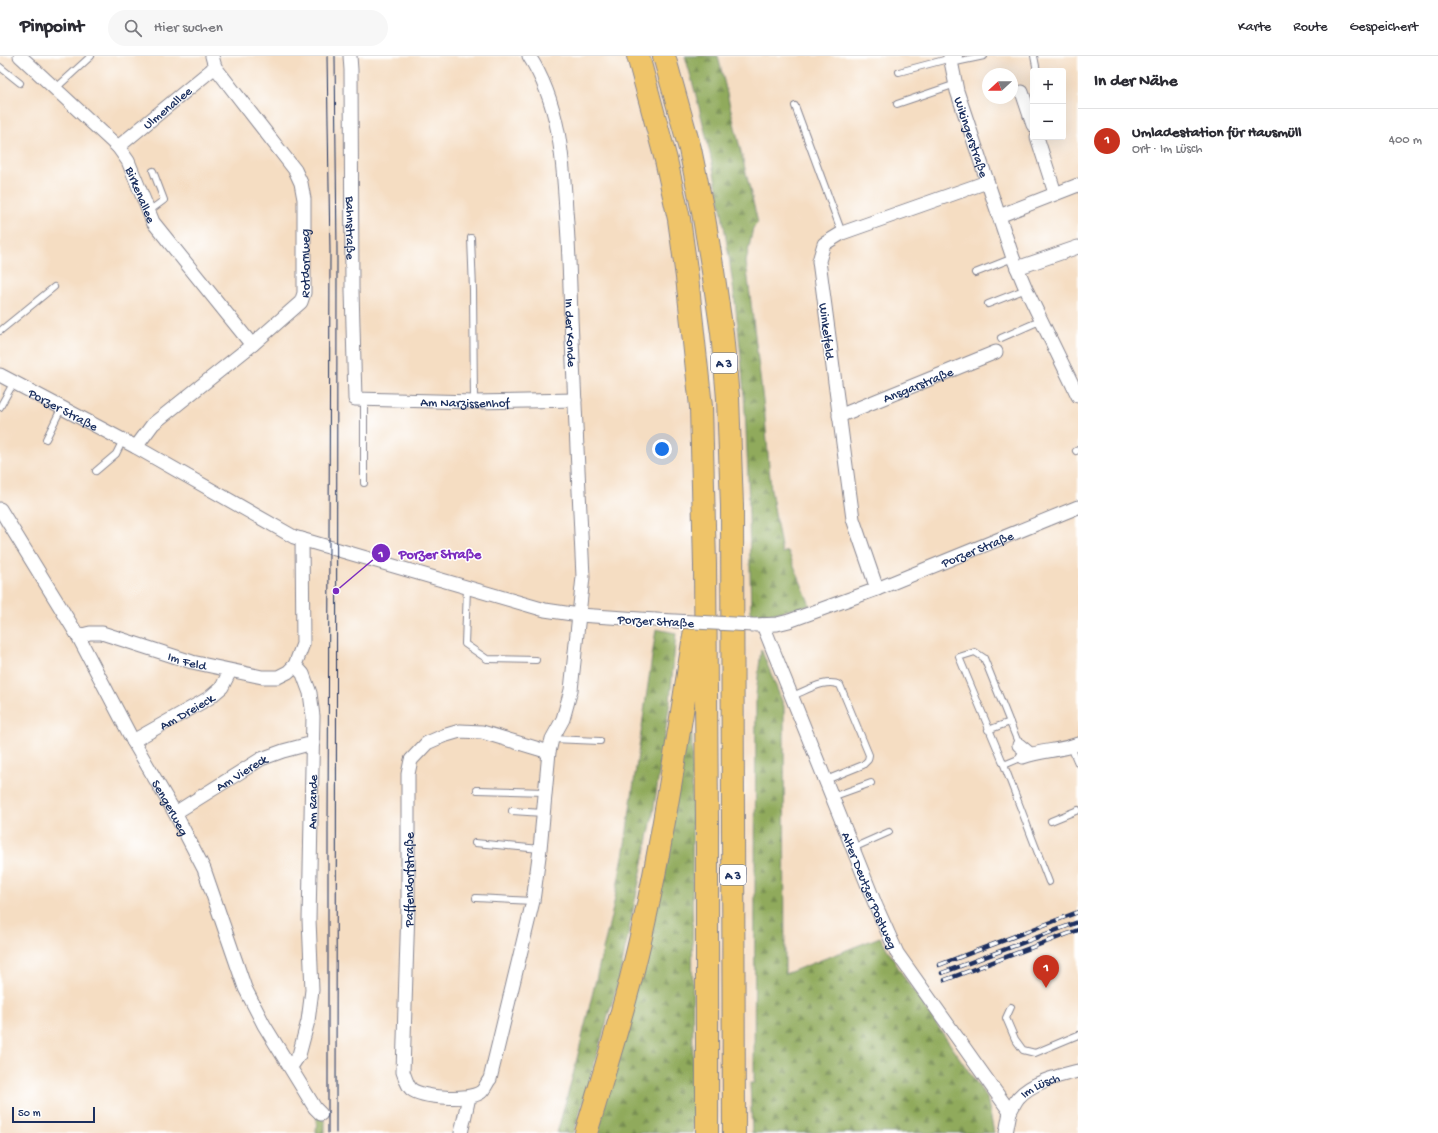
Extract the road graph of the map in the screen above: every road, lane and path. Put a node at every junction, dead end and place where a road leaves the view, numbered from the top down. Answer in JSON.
{"nodes":[{"id":1,"x":20,"y":56,"type":"edge"},
{"id":2,"x":91,"y":56,"type":"edge"},
{"id":3,"x":350,"y":56,"type":"edge"},
{"id":4,"x":529,"y":56,"type":"edge"},
{"id":5,"x":638,"y":56,"type":"edge"},
{"id":6,"x":664,"y":56,"type":"edge"},
{"id":7,"x":984,"y":56,"type":"edge"},
{"id":8,"x":1034,"y":56,"type":"edge"},
{"id":9,"x":952,"y":58,"type":"edge"},
{"id":10,"x":214,"y":62,"type":"edge"},
{"id":11,"x":0,"y":67,"type":"edge"},
{"id":12,"x":1036,"y":68,"type":"edge"},
{"id":13,"x":899,"y":72,"type":"dead end"},
{"id":14,"x":20,"y":83,"type":"dead end"},
{"id":15,"x":956,"y":84,"type":"junction"},
{"id":16,"x":55,"y":89,"type":"junction"},
{"id":17,"x":1022,"y":92,"type":"dead end"},
{"id":18,"x":897,"y":104,"type":"dead end"},
{"id":19,"x":795,"y":106,"type":"dead end"},
{"id":20,"x":1030,"y":116,"type":"edge"},
{"id":21,"x":1038,"y":140,"type":"edge"},
{"id":22,"x":118,"y":147,"type":"junction"},
{"id":23,"x":154,"y":171,"type":"dead end"},
{"id":24,"x":987,"y":182,"type":"junction"},
{"id":25,"x":1078,"y":186,"type":"edge"},
{"id":26,"x":1055,"y":193,"type":"junction"},
{"id":27,"x":148,"y":211,"type":"junction"},
{"id":28,"x":999,"y":216,"type":"junction"},
{"id":29,"x":842,"y":233,"type":"junction"},
{"id":30,"x":471,"y":238,"type":"dead end"},
{"id":31,"x":1078,"y":247,"type":"edge"},
{"id":32,"x":1015,"y":263,"type":"junction"},
{"id":33,"x":975,"y":273,"type":"dead end"},
{"id":34,"x":54,"y":287,"type":"dead end"},
{"id":35,"x":1026,"y":289,"type":"junction"},
{"id":36,"x":988,"y":304,"type":"dead end"},
{"id":37,"x":1042,"y":320,"type":"junction"},
{"id":38,"x":0,"y":331,"type":"edge"},
{"id":39,"x":1001,"y":338,"type":"dead end"},
{"id":40,"x":252,"y":345,"type":"junction"},
{"id":41,"x":996,"y":352,"type":"dead end"},
{"id":42,"x":0,"y":375,"type":"edge"},
{"id":43,"x":14,"y":382,"type":"junction"},
{"id":44,"x":1078,"y":396,"type":"edge"},
{"id":45,"x":359,"y":400,"type":"junction"},
{"id":46,"x":575,"y":400,"type":"junction"},
{"id":47,"x":474,"y":402,"type":"junction"},
{"id":48,"x":0,"y":407,"type":"edge"},
{"id":49,"x":62,"y":407,"type":"junction"},
{"id":50,"x":839,"y":416,"type":"junction"},
{"id":51,"x":46,"y":439,"type":"dead end"},
{"id":52,"x":123,"y":440,"type":"junction"},
{"id":53,"x":136,"y":447,"type":"junction"},
{"id":54,"x":96,"y":471,"type":"dead end"},
{"id":55,"x":364,"y":483,"type":"dead end"},
{"id":56,"x":1078,"y":507,"type":"edge"},
{"id":57,"x":0,"y":509,"type":"edge"},
{"id":58,"x":302,"y":539,"type":"junction"},
{"id":59,"x":705,"y":565,"type":"junction"},
{"id":60,"x":467,"y":588,"type":"junction"},
{"id":61,"x":877,"y":589,"type":"junction"},
{"id":62,"x":579,"y":615,"type":"junction"},
{"id":63,"x":758,"y":625,"type":"junction"},
{"id":64,"x":78,"y":636,"type":"junction"},
{"id":65,"x":536,"y":660,"type":"dead end"},
{"id":66,"x":295,"y":665,"type":"junction"},
{"id":67,"x":230,"y":670,"type":"junction"},
{"id":68,"x":792,"y":696,"type":"junction"},
{"id":69,"x":1010,"y":722,"type":"junction"},
{"id":70,"x":988,"y":730,"type":"junction"},
{"id":71,"x":552,"y":739,"type":"junction"},
{"id":72,"x":133,"y":741,"type":"junction"},
{"id":73,"x":600,"y":741,"type":"dead end"},
{"id":74,"x":313,"y":743,"type":"junction"},
{"id":75,"x":1019,"y":745,"type":"joint"},
{"id":76,"x":1075,"y":745,"type":"edge"},
{"id":77,"x":549,"y":752,"type":"junction"},
{"id":78,"x":1027,"y":756,"type":"junction"},
{"id":79,"x":1078,"y":764,"type":"edge"},
{"id":80,"x":1004,"y":765,"type":"junction"},
{"id":81,"x":826,"y":780,"type":"junction"},
{"id":82,"x":871,"y":783,"type":"dead end"},
{"id":83,"x":477,"y":790,"type":"dead end"},
{"id":84,"x":545,"y":792,"type":"junction"},
{"id":85,"x":832,"y":797,"type":"junction"},
{"id":86,"x":1078,"y":810,"type":"edge"},
{"id":87,"x":512,"y":811,"type":"dead end"},
{"id":88,"x":543,"y":812,"type":"junction"},
{"id":89,"x":175,"y":813,"type":"junction"},
{"id":90,"x":1051,"y":821,"type":"dead end"},
{"id":91,"x":889,"y":832,"type":"dead end"},
{"id":92,"x":475,"y":844,"type":"dead end"},
{"id":93,"x":853,"y":848,"type":"junction"},
{"id":94,"x":540,"y":849,"type":"junction"},
{"id":95,"x":1050,"y":882,"type":"dead end"},
{"id":96,"x":476,"y":898,"type":"dead end"},
{"id":97,"x":533,"y":901,"type":"junction"},
{"id":98,"x":1011,"y":1007,"type":"dead end"},
{"id":99,"x":1078,"y":1035,"type":"edge"},
{"id":100,"x":291,"y":1067,"type":"junction"},
{"id":101,"x":1078,"y":1071,"type":"edge"},
{"id":102,"x":734,"y":1074,"type":"junction"},
{"id":103,"x":468,"y":1097,"type":"junction"},
{"id":104,"x":1010,"y":1112,"type":"junction"},
{"id":105,"x":321,"y":1114,"type":"dead end"},
{"id":106,"x":461,"y":1133,"type":"edge"},
{"id":107,"x":586,"y":1133,"type":"edge"},
{"id":108,"x":707,"y":1133,"type":"edge"},
{"id":109,"x":734,"y":1133,"type":"edge"},
{"id":110,"x":738,"y":1133,"type":"edge"},
{"id":111,"x":1006,"y":1133,"type":"edge"}],
"edges":[{"from":1,"to":16,"type":"street","name":"Birkenallee"},
{"from":2,"to":16,"type":"lane"},
{"from":3,"to":45,"type":"street","name":"Bahnstraße"},
{"from":4,"to":46,"type":"street","name":"In der Konde"},
{"from":5,"to":59,"type":"highway","number":"A 3"},
{"from":6,"to":102,"type":"highway","number":"A 3"},
{"from":7,"to":9,"type":"lane"},
{"from":8,"to":12,"type":"lane"},
{"from":9,"to":13,"type":"lane"},
{"from":9,"to":15,"type":"street","name":"Wikingerstraße"},
{"from":10,"to":22,"type":"street","name":"Ulmenallee"},
{"from":10,"to":40,"type":"street","name":"Rotdornweg"},
{"from":11,"to":14,"type":"lane"},
{"from":15,"to":18,"type":"lane"},
{"from":15,"to":24,"type":"street","name":"Wikingerstraße"},
{"from":16,"to":22,"type":"street","name":"Birkenallee"},
{"from":17,"to":20,"type":"street"},
{"from":19,"to":29,"type":"lane"},
{"from":21,"to":26,"type":"street"},
{"from":22,"to":27,"type":"street","name":"Birkenallee"},
{"from":23,"to":27,"type":"lane"},
{"from":24,"to":28,"type":"street","name":"Wikingerstraße"},
{"from":24,"to":29,"type":"street","name":"Winkelfeld"},
{"from":25,"to":26,"type":"street"},
{"from":26,"to":28,"type":"street"},
{"from":27,"to":40,"type":"street","name":"Birkenallee"},
{"from":28,"to":32,"type":"street","name":"Wikingerstraße"},
{"from":29,"to":50,"type":"street","name":"Winkelfeld"},
{"from":30,"to":47,"type":"lane"},
{"from":31,"to":32,"type":"street"},
{"from":32,"to":33,"type":"lane"},
{"from":32,"to":35,"type":"street","name":"Wikingerstraße"},
{"from":34,"to":38,"type":"lane"},
{"from":35,"to":36,"type":"lane"},
{"from":35,"to":37,"type":"street","name":"Wikingerstraße"},
{"from":37,"to":39,"type":"lane"},
{"from":37,"to":44,"type":"street","name":"Wikingerstraße"},
{"from":40,"to":53,"type":"street","name":"Rotdornweg"},
{"from":41,"to":50,"type":"street","name":"Ansgarstraße"},
{"from":42,"to":43,"type":"street","name":"Porzer Straße"},
{"from":43,"to":48,"type":"lane"},
{"from":43,"to":49,"type":"street","name":"Porzer Straße"},
{"from":45,"to":47,"type":"street","name":"Am Narzissenhof"},
{"from":45,"to":55,"type":"lane"},
{"from":46,"to":47,"type":"street","name":"Am Narzissenhof"},
{"from":46,"to":62,"type":"street","name":"In der Konde"},
{"from":49,"to":51,"type":"lane"},
{"from":49,"to":52,"type":"street","name":"Porzer Straße"},
{"from":50,"to":61,"type":"street","name":"Winkelfeld"},
{"from":52,"to":53,"type":"street","name":"Porzer Straße"},
{"from":52,"to":54,"type":"lane"},
{"from":53,"to":58,"type":"street","name":"Porzer Straße"},
{"from":56,"to":61,"type":"street","name":"Porzer Straße"},
{"from":57,"to":64,"type":"street","name":"Sengerweg"},
{"from":58,"to":60,"type":"street","name":"Porzer Straße"},
{"from":58,"to":66,"type":"street"},
{"from":59,"to":107,"type":"highway"},
{"from":59,"to":108,"type":"highway","number":"A 3"},
{"from":60,"to":62,"type":"street","name":"Porzer Straße"},
{"from":60,"to":65,"type":"lane"},
{"from":61,"to":63,"type":"street","name":"Porzer Straße"},
{"from":62,"to":63,"type":"street","name":"Porzer Straße","bridge":true},
{"from":62,"to":71,"type":"street"},
{"from":63,"to":68,"type":"street","name":"Alter Deutzer Postweg"},
{"from":64,"to":67,"type":"street","name":"Im Feld"},
{"from":64,"to":72,"type":"street","name":"Sengerweg"},
{"from":66,"to":67,"type":"street","name":"Im Feld"},
{"from":66,"to":74,"type":"street","name":"Am Rande"},
{"from":67,"to":72,"type":"street","name":"Am Dreieck"},
{"from":68,"to":81,"type":"street","name":"Alter Deutzer Postweg"},
{"from":68,"to":81,"type":"lane"},
{"from":69,"to":70,"type":"lane"},
{"from":69,"to":70,"type":"lane"},
{"from":69,"to":75,"type":"lane"},
{"from":70,"to":80,"type":"lane"},
{"from":71,"to":73,"type":"lane"},
{"from":71,"to":77,"type":"street"},
{"from":72,"to":89,"type":"street","name":"Sengerweg"},
{"from":74,"to":89,"type":"street","name":"Am Viereck"},
{"from":74,"to":100,"type":"street","name":"Am Rande"},
{"from":75,"to":78,"type":"street"},
{"from":76,"to":78,"type":"street"},
{"from":76,"to":79,"type":"lane"},
{"from":77,"to":84,"type":"street"},
{"from":77,"to":103,"type":"street","name":"Paffendorfstraße"},
{"from":78,"to":80,"type":"lane"},
{"from":80,"to":95,"type":"lane"},
{"from":81,"to":85,"type":"street","name":"Alter Deutzer Postweg"},
{"from":82,"to":85,"type":"lane"},
{"from":83,"to":84,"type":"lane"},
{"from":84,"to":88,"type":"street"},
{"from":85,"to":93,"type":"street","name":"Alter Deutzer Postweg"},
{"from":86,"to":90,"type":"lane"},
{"from":87,"to":88,"type":"lane"},
{"from":88,"to":94,"type":"street"},
{"from":89,"to":100,"type":"street","name":"Sengerweg"},
{"from":91,"to":93,"type":"lane"},
{"from":92,"to":94,"type":"lane"},
{"from":93,"to":104,"type":"street","name":"Alter Deutzer Postweg"},
{"from":94,"to":97,"type":"street"},
{"from":96,"to":97,"type":"lane"},
{"from":97,"to":103,"type":"street"},
{"from":98,"to":99,"type":"lane"},
{"from":100,"to":105,"type":"street","name":"Sengerweg"},
{"from":101,"to":104,"type":"street","name":"Im Lüsch"},
{"from":102,"to":109,"type":"highway","number":"A 3"},
{"from":102,"to":110,"type":"highway"},
{"from":103,"to":106,"type":"street"},
{"from":104,"to":111,"type":"street"}]}
